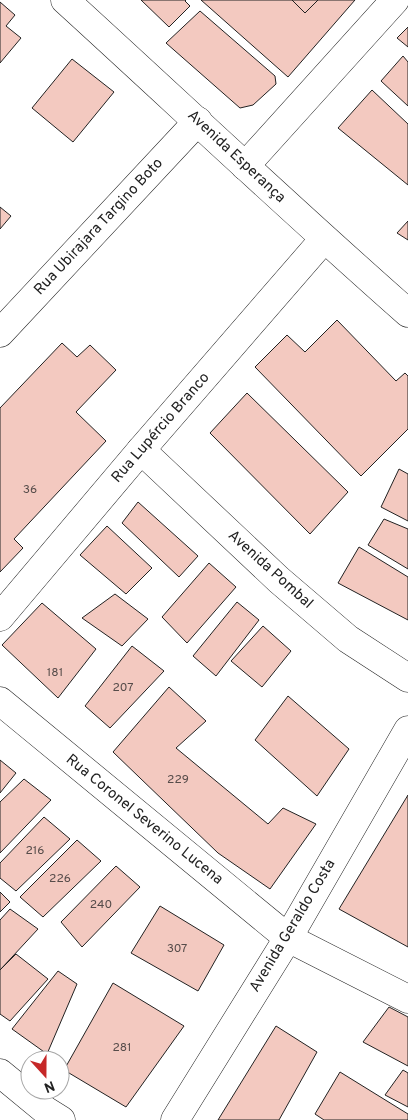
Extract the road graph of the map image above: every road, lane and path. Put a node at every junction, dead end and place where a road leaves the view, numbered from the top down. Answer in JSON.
{"nodes":[{"id":1,"x":65,"y":0,"type":"edge"},
{"id":2,"x":395,"y":0,"type":"edge"},
{"id":3,"x":198,"y":122,"type":"junction"},
{"id":4,"x":245,"y":166,"type":"junction"},
{"id":5,"x":324,"y":239,"type":"junction"},
{"id":6,"x":408,"y":313,"type":"edge"},
{"id":7,"x":0,"y":333,"type":"edge"},
{"id":8,"x":142,"y":450,"type":"junction"},
{"id":9,"x":0,"y":617,"type":"edge"},
{"id":10,"x":408,"y":678,"type":"edge"},
{"id":11,"x":0,"y":702,"type":"edge"},
{"id":12,"x":408,"y":730,"type":"edge"},
{"id":13,"x":288,"y":938,"type":"junction"},
{"id":14,"x":408,"y":999,"type":"edge"},
{"id":15,"x":0,"y":1073,"type":"edge"},
{"id":16,"x":61,"y":1120,"type":"edge"},
{"id":17,"x":174,"y":1120,"type":"edge"}],
"edges":[{"from":1,"to":3,"type":"street","name":"Avenida Esperança"},
{"from":2,"to":4,"type":"street"},
{"from":3,"to":4,"type":"street","name":"Avenida Esperança"},
{"from":3,"to":7,"type":"street","name":"Rua Ubirajara Targino Boto"},
{"from":4,"to":5,"type":"street","name":"Avenida Esperança"},
{"from":5,"to":6,"type":"street","name":"Avenida Esperança"},
{"from":5,"to":8,"type":"street","name":"Rua Lupércio Branco"},
{"from":8,"to":9,"type":"street","name":"Rua Lupércio Branco"},
{"from":8,"to":10,"type":"street","name":"Avenida Pombal"},
{"from":11,"to":13,"type":"street","name":"Rua Coronel Severino Lucena"},
{"from":12,"to":13,"type":"street","name":"Avenida Geraldo Costa"},
{"from":13,"to":14,"type":"street","name":"Rua Coronel Severino Lucena"},
{"from":13,"to":17,"type":"street","name":"Avenida Geraldo Costa"},
{"from":15,"to":16,"type":"street"}]}
